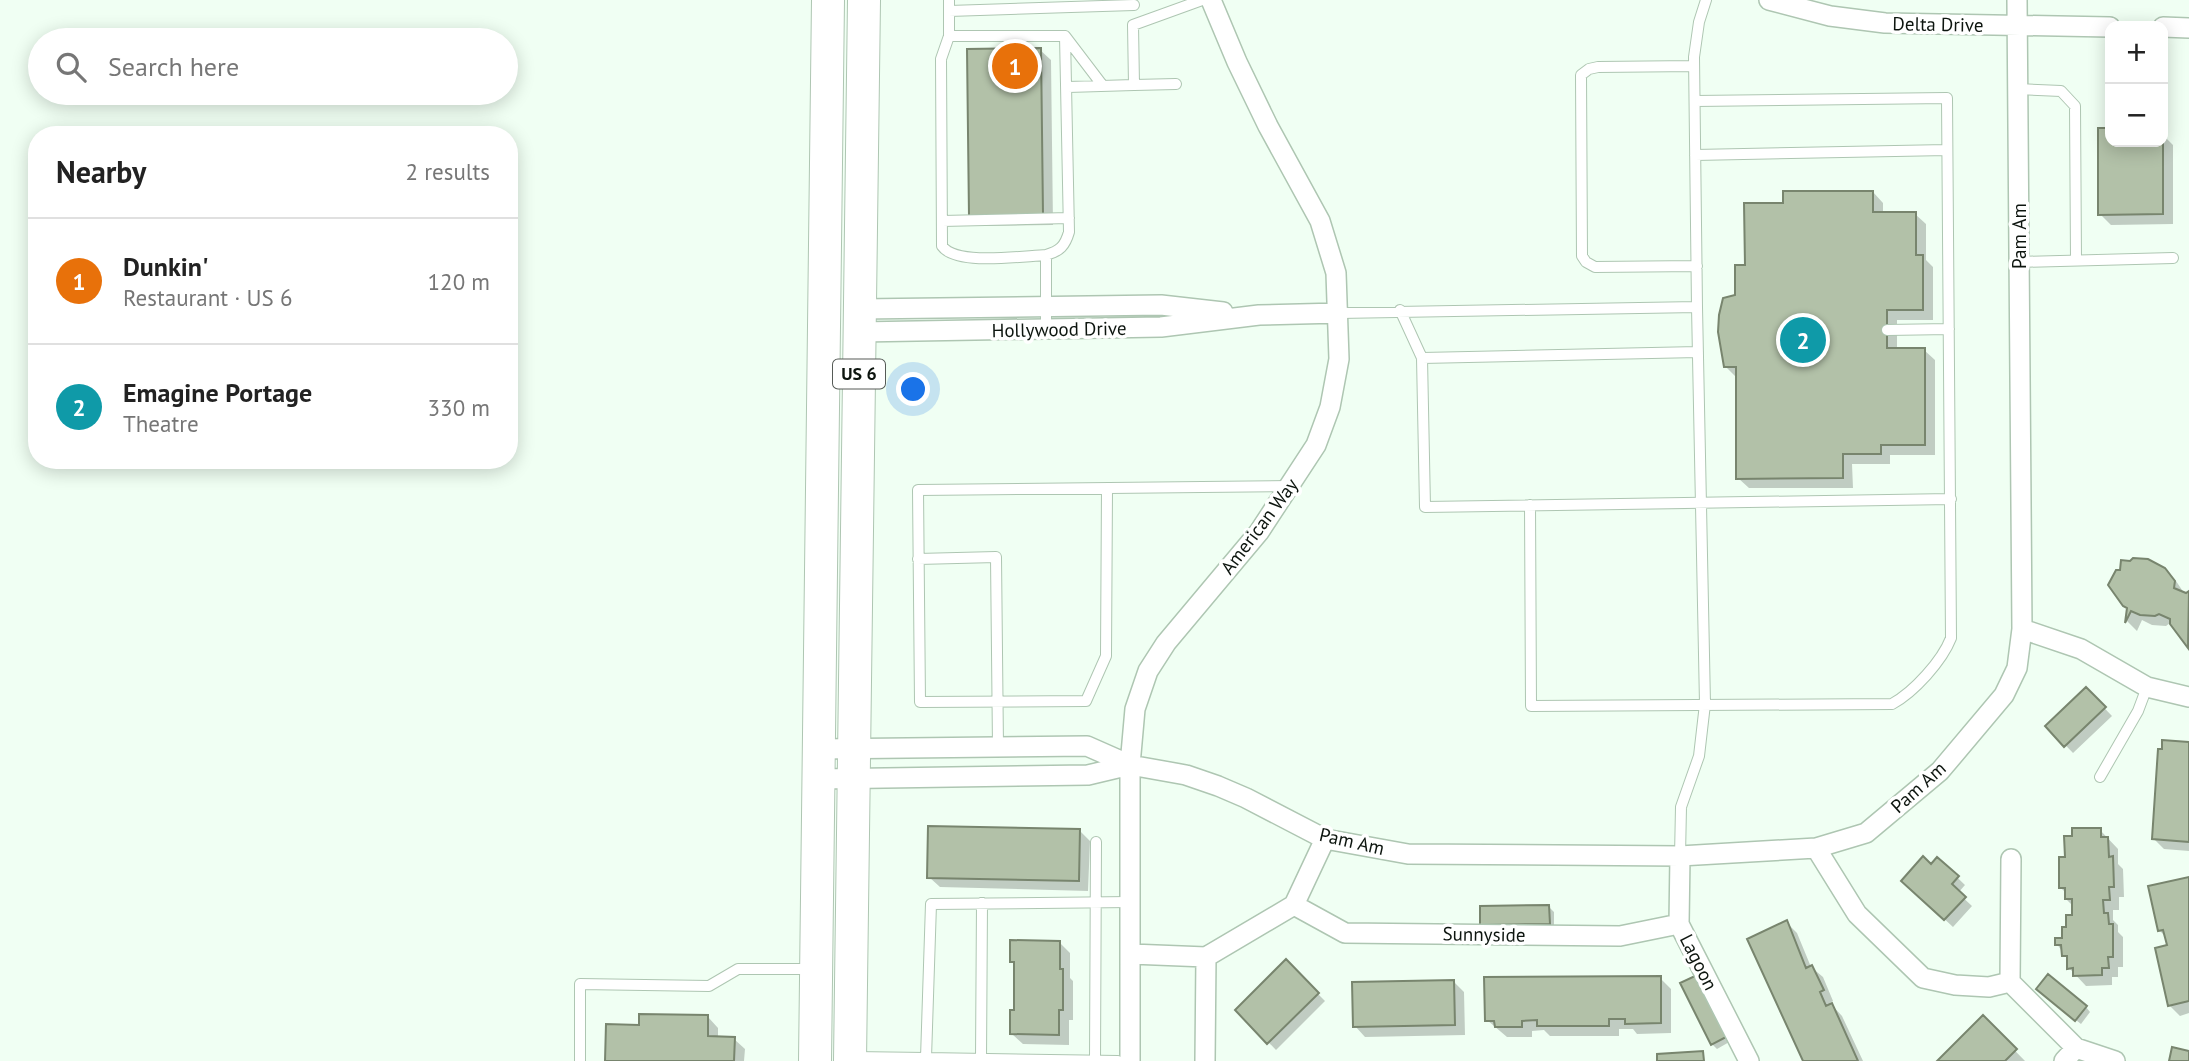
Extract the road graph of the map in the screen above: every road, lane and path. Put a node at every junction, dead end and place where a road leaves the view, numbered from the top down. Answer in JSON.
{"nodes":[{"id":1,"x":828,"y":0,"type":"edge"},
{"id":2,"x":864,"y":0,"type":"edge"},
{"id":3,"x":1202,"y":0,"type":"edge"},
{"id":4,"x":1211,"y":0,"type":"edge"},
{"id":5,"x":1706,"y":0,"type":"edge"},
{"id":6,"x":1769,"y":0,"type":"edge"},
{"id":7,"x":2017,"y":0,"type":"edge"},
{"id":8,"x":1134,"y":2,"type":"edge"},
{"id":9,"x":949,"y":5,"type":"edge"},
{"id":10,"x":1133,"y":25,"type":"junction"},
{"id":11,"x":2017,"y":26,"type":"junction"},
{"id":12,"x":2105,"y":27,"type":"edge"},
{"id":13,"x":2168,"y":27,"type":"edge"},
{"id":14,"x":2189,"y":28,"type":"edge"},
{"id":15,"x":949,"y":36,"type":"junction"},
{"id":16,"x":1066,"y":36,"type":"junction"},
{"id":17,"x":1694,"y":66,"type":"junction"},
{"id":18,"x":1176,"y":84,"type":"dead end"},
{"id":19,"x":1134,"y":85,"type":"junction"},
{"id":20,"x":1104,"y":86,"type":"junction"},
{"id":21,"x":1068,"y":87,"type":"junction"},
{"id":22,"x":2017,"y":89,"type":"junction"},
{"id":23,"x":1695,"y":101,"type":"junction"},
{"id":24,"x":1947,"y":150,"type":"junction"},
{"id":25,"x":1695,"y":155,"type":"junction"},
{"id":26,"x":1069,"y":218,"type":"junction"},
{"id":27,"x":942,"y":221,"type":"junction"},
{"id":28,"x":1046,"y":254,"type":"junction"},
{"id":29,"x":2173,"y":258,"type":"dead end"},
{"id":30,"x":2076,"y":259,"type":"junction"},
{"id":31,"x":2019,"y":262,"type":"junction"},
{"id":32,"x":1697,"y":266,"type":"junction"},
{"id":33,"x":1047,"y":307,"type":"junction"},
{"id":34,"x":1697,"y":307,"type":"junction"},
{"id":35,"x":1400,"y":310,"type":"junction"},
{"id":36,"x":1339,"y":313,"type":"junction"},
{"id":37,"x":1259,"y":315,"type":"junction"},
{"id":38,"x":860,"y":321,"type":"junction"},
{"id":39,"x":1046,"y":329,"type":"junction"},
{"id":40,"x":1949,"y":329,"type":"junction"},
{"id":41,"x":1887,"y":330,"type":"dead end"},
{"id":42,"x":1698,"y":352,"type":"junction"},
{"id":43,"x":1422,"y":358,"type":"junction"},
{"id":44,"x":1291,"y":486,"type":"junction"},
{"id":45,"x":1107,"y":489,"type":"junction"},
{"id":46,"x":1951,"y":499,"type":"junction"},
{"id":47,"x":1701,"y":503,"type":"junction"},
{"id":48,"x":1530,"y":506,"type":"junction"},
{"id":49,"x":918,"y":559,"type":"junction"},
{"id":50,"x":2022,"y":629,"type":"junction"},
{"id":51,"x":2147,"y":687,"type":"junction"},
{"id":52,"x":2189,"y":697,"type":"edge"},
{"id":53,"x":998,"y":702,"type":"junction"},
{"id":54,"x":1704,"y":704,"type":"junction"},
{"id":55,"x":998,"y":747,"type":"junction"},
{"id":56,"x":854,"y":763,"type":"junction"},
{"id":57,"x":819,"y":764,"type":"junction"},
{"id":58,"x":1130,"y":765,"type":"junction"},
{"id":59,"x":2100,"y":777,"type":"dead end"},
{"id":60,"x":1325,"y":839,"type":"junction"},
{"id":61,"x":1096,"y":842,"type":"dead end"},
{"id":62,"x":1815,"y":848,"type":"junction"},
{"id":63,"x":1680,"y":856,"type":"junction"},
{"id":64,"x":2011,"y":859,"type":"dead end"},
{"id":65,"x":1131,"y":901,"type":"junction"},
{"id":66,"x":1096,"y":902,"type":"junction"},
{"id":67,"x":982,"y":903,"type":"junction"},
{"id":68,"x":1294,"y":905,"type":"junction"},
{"id":69,"x":1679,"y":924,"type":"junction"},
{"id":70,"x":1131,"y":954,"type":"junction"},
{"id":71,"x":1206,"y":957,"type":"junction"},
{"id":72,"x":816,"y":969,"type":"junction"},
{"id":73,"x":2010,"y":982,"type":"junction"},
{"id":74,"x":2070,"y":1054,"type":"edge"},
{"id":75,"x":850,"y":1059,"type":"edge"},
{"id":76,"x":926,"y":1059,"type":"edge"},
{"id":77,"x":981,"y":1059,"type":"junction"},
{"id":78,"x":580,"y":1061,"type":"edge"},
{"id":79,"x":815,"y":1061,"type":"edge"},
{"id":80,"x":1095,"y":1061,"type":"edge"},
{"id":81,"x":1118,"y":1061,"type":"edge"},
{"id":82,"x":1130,"y":1061,"type":"edge"},
{"id":83,"x":1205,"y":1061,"type":"edge"},
{"id":84,"x":1749,"y":1061,"type":"edge"},
{"id":85,"x":2115,"y":1061,"type":"edge"}],
"edges":[{"from":1,"to":57,"type":"main road","number":"US 6"},
{"from":2,"to":38,"type":"main road","name":"US 6","number":"US 6"},
{"from":3,"to":10,"type":"lane"},
{"from":4,"to":36,"type":"street","name":"American Way"},
{"from":5,"to":17,"type":"lane"},
{"from":6,"to":11,"type":"street","name":"Delta Drive"},
{"from":7,"to":11,"type":"street","name":"Pam Am"},
{"from":8,"to":9,"type":"lane"},
{"from":8,"to":10,"type":"lane"},
{"from":9,"to":15,"type":"lane"},
{"from":10,"to":19,"type":"lane"},
{"from":11,"to":12,"type":"street","name":"Delta Drive"},
{"from":11,"to":22,"type":"street","name":"Pam Am"},
{"from":13,"to":14,"type":"street"},
{"from":15,"to":16,"type":"lane"},
{"from":15,"to":27,"type":"lane"},
{"from":16,"to":20,"type":"lane"},
{"from":16,"to":21,"type":"lane"},
{"from":17,"to":23,"type":"lane"},
{"from":17,"to":32,"type":"lane"},
{"from":18,"to":19,"type":"lane"},
{"from":19,"to":20,"type":"lane"},
{"from":20,"to":21,"type":"lane"},
{"from":21,"to":26,"type":"lane"},
{"from":22,"to":30,"type":"lane"},
{"from":22,"to":31,"type":"street","name":"Pam Am"},
{"from":23,"to":24,"type":"lane"},
{"from":23,"to":25,"type":"lane"},
{"from":24,"to":25,"type":"lane"},
{"from":24,"to":40,"type":"lane"},
{"from":25,"to":32,"type":"lane"},
{"from":26,"to":27,"type":"lane"},
{"from":26,"to":28,"type":"lane"},
{"from":27,"to":28,"type":"lane"},
{"from":28,"to":33,"type":"lane"},
{"from":29,"to":30,"type":"lane"},
{"from":30,"to":31,"type":"lane"},
{"from":31,"to":50,"type":"street","name":"Pam Am"},
{"from":32,"to":34,"type":"lane"},
{"from":33,"to":37,"type":"street","name":"Hollywood Drive"},
{"from":33,"to":38,"type":"street","name":"Hollywood Drive"},
{"from":33,"to":39,"type":"lane"},
{"from":34,"to":35,"type":"lane"},
{"from":34,"to":42,"type":"lane"},
{"from":35,"to":36,"type":"lane"},
{"from":35,"to":43,"type":"lane"},
{"from":36,"to":37,"type":"street","name":"Hollywood Drive"},
{"from":36,"to":44,"type":"street","name":"American Way"},
{"from":37,"to":39,"type":"street","name":"Hollywood Drive"},
{"from":38,"to":39,"type":"street","name":"Hollywood Drive"},
{"from":38,"to":56,"type":"main road","name":"US 6","number":"US 6"},
{"from":40,"to":41,"type":"lane"},
{"from":40,"to":46,"type":"lane"},
{"from":42,"to":43,"type":"lane"},
{"from":42,"to":47,"type":"lane"},
{"from":43,"to":48,"type":"lane"},
{"from":44,"to":45,"type":"lane"},
{"from":44,"to":58,"type":"street","name":"American Way"},
{"from":45,"to":49,"type":"lane"},
{"from":45,"to":53,"type":"lane"},
{"from":46,"to":47,"type":"lane"},
{"from":46,"to":54,"type":"lane"},
{"from":47,"to":48,"type":"lane"},
{"from":47,"to":54,"type":"lane"},
{"from":48,"to":54,"type":"lane"},
{"from":49,"to":53,"type":"lane"},
{"from":49,"to":53,"type":"lane"},
{"from":50,"to":51,"type":"street"},
{"from":50,"to":62,"type":"street","name":"Pam Am"},
{"from":51,"to":52,"type":"street"},
{"from":51,"to":59,"type":"lane"},
{"from":53,"to":55,"type":"lane"},
{"from":54,"to":63,"type":"lane"},
{"from":55,"to":56,"type":"street","name":"Pam Am"},
{"from":55,"to":58,"type":"street","name":"Pam Am"},
{"from":56,"to":57,"type":"street","name":"Pam Am"},
{"from":56,"to":57,"type":"street","name":"Pam Am"},
{"from":56,"to":58,"type":"street","name":"Pam Am"},
{"from":56,"to":75,"type":"main road","number":"US 6"},
{"from":57,"to":72,"type":"main road","number":"US 6"},
{"from":58,"to":60,"type":"street","name":"Pam Am"},
{"from":58,"to":65,"type":"street","name":"American Way"},
{"from":60,"to":63,"type":"street","name":"Pam Am"},
{"from":60,"to":68,"type":"street"},
{"from":61,"to":66,"type":"lane"},
{"from":62,"to":63,"type":"street","name":"Pam Am"},
{"from":62,"to":73,"type":"street"},
{"from":63,"to":69,"type":"street","name":"Lagoon"},
{"from":64,"to":73,"type":"street"},
{"from":65,"to":66,"type":"lane"},
{"from":65,"to":70,"type":"street","name":"American Way"},
{"from":66,"to":67,"type":"lane"},
{"from":66,"to":80,"type":"lane"},
{"from":67,"to":76,"type":"lane"},
{"from":67,"to":77,"type":"lane"},
{"from":68,"to":69,"type":"street","name":"Sunnyside"},
{"from":68,"to":71,"type":"street"},
{"from":69,"to":84,"type":"street","name":"Lagoon"},
{"from":70,"to":71,"type":"street"},
{"from":70,"to":82,"type":"street","name":"American Way"},
{"from":71,"to":83,"type":"street"},
{"from":72,"to":78,"type":"lane"},
{"from":72,"to":79,"type":"main road","number":"US 6"},
{"from":73,"to":74,"type":"street"},
{"from":74,"to":85,"type":"street"},
{"from":75,"to":76,"type":"lane"},
{"from":76,"to":77,"type":"lane"},
{"from":77,"to":80,"type":"lane"},
{"from":80,"to":81,"type":"lane"}]}
